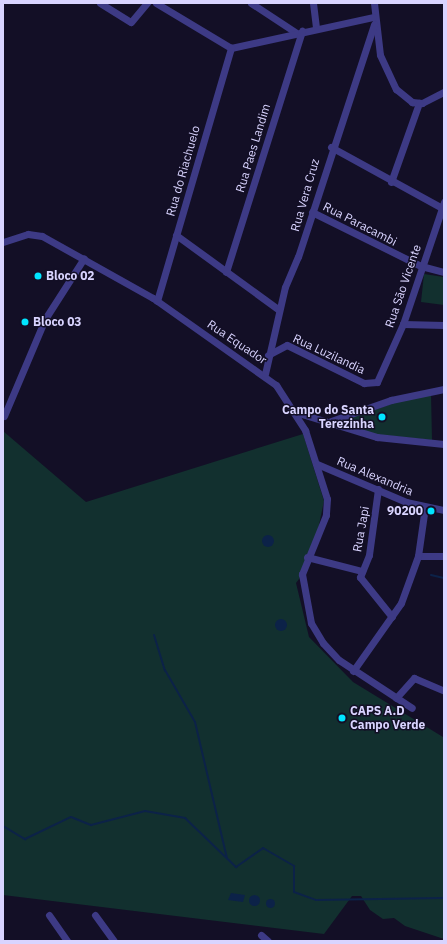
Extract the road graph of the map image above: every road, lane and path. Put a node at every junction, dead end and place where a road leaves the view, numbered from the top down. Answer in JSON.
{"nodes":[{"id":1,"x":100,"y":3,"type":"edge"},
{"id":2,"x":147,"y":3,"type":"edge"},
{"id":3,"x":156,"y":3,"type":"edge"},
{"id":4,"x":251,"y":3,"type":"edge"},
{"id":5,"x":313,"y":3,"type":"edge"},
{"id":6,"x":374,"y":3,"type":"edge"},
{"id":7,"x":373,"y":20,"type":"junction"},
{"id":8,"x":316,"y":28,"type":"junction"},
{"id":9,"x":299,"y":32,"type":"junction"},
{"id":10,"x":231,"y":48,"type":"junction"},
{"id":11,"x":444,"y":92,"type":"edge"},
{"id":12,"x":419,"y":103,"type":"junction"},
{"id":13,"x":331,"y":147,"type":"junction"},
{"id":14,"x":391,"y":182,"type":"junction"},
{"id":15,"x":443,"y":205,"type":"edge"},
{"id":16,"x":312,"y":212,"type":"junction"},
{"id":17,"x":176,"y":235,"type":"junction"},
{"id":18,"x":3,"y":242,"type":"edge"},
{"id":19,"x":84,"y":258,"type":"junction"},
{"id":20,"x":421,"y":266,"type":"junction"},
{"id":21,"x":226,"y":272,"type":"junction"},
{"id":22,"x":444,"y":272,"type":"edge"},
{"id":23,"x":157,"y":300,"type":"junction"},
{"id":24,"x":278,"y":309,"type":"junction"},
{"id":25,"x":403,"y":324,"type":"junction"},
{"id":26,"x":444,"y":325,"type":"edge"},
{"id":27,"x":268,"y":355,"type":"junction"},
{"id":28,"x":265,"y":374,"type":"junction"},
{"id":29,"x":380,"y":377,"type":"joint"},
{"id":30,"x":444,"y":389,"type":"edge"},
{"id":31,"x":294,"y":412,"type":"junction"},
{"id":32,"x":4,"y":416,"type":"edge"},
{"id":33,"x":331,"y":421,"type":"junction"},
{"id":34,"x":444,"y":444,"type":"edge"},
{"id":35,"x":317,"y":464,"type":"junction"},
{"id":36,"x":378,"y":489,"type":"junction"},
{"id":37,"x":425,"y":507,"type":"junction"},
{"id":38,"x":444,"y":510,"type":"edge"},
{"id":39,"x":418,"y":556,"type":"junction"},
{"id":40,"x":444,"y":556,"type":"edge"},
{"id":41,"x":307,"y":557,"type":"junction"},
{"id":42,"x":362,"y":571,"type":"junction"},
{"id":43,"x":392,"y":617,"type":"junction"},
{"id":44,"x":353,"y":671,"type":"junction"},
{"id":45,"x":444,"y":691,"type":"edge"},
{"id":46,"x":396,"y":698,"type":"junction"},
{"id":47,"x":412,"y":708,"type":"dead end"},
{"id":48,"x":49,"y":915,"type":"dead end"},
{"id":49,"x":95,"y":915,"type":"dead end"},
{"id":50,"x":261,"y":935,"type":"dead end"},
{"id":51,"x":67,"y":941,"type":"edge"},
{"id":52,"x":114,"y":941,"type":"edge"},
{"id":53,"x":268,"y":941,"type":"edge"}],
"edges":[{"from":1,"to":2,"type":"street"},
{"from":3,"to":10,"type":"street"},
{"from":4,"to":9,"type":"street"},
{"from":5,"to":8,"type":"street"},
{"from":6,"to":7,"type":"street"},
{"from":7,"to":8,"type":"street"},
{"from":7,"to":12,"type":"street"},
{"from":7,"to":13,"type":"street","name":"Rua Vera Cruz"},
{"from":8,"to":9,"type":"street"},
{"from":9,"to":10,"type":"street"},
{"from":9,"to":21,"type":"street","name":"Rua Paes Landim"},
{"from":10,"to":17,"type":"street","name":"Rua do Riachuelo"},
{"from":11,"to":12,"type":"street"},
{"from":12,"to":14,"type":"street"},
{"from":13,"to":14,"type":"street"},
{"from":13,"to":16,"type":"street","name":"Rua Vera Cruz"},
{"from":14,"to":15,"type":"street"},
{"from":15,"to":20,"type":"street","name":"Rua São Vicente"},
{"from":16,"to":20,"type":"street","name":"Rua Paracambi"},
{"from":16,"to":24,"type":"street","name":"Rua Vera Cruz"},
{"from":17,"to":21,"type":"street"},
{"from":17,"to":23,"type":"street","name":"Rua do Riachuelo"},
{"from":18,"to":19,"type":"street","name":"Rua Equador"},
{"from":19,"to":23,"type":"street","name":"Rua Equador"},
{"from":19,"to":32,"type":"street"},
{"from":20,"to":22,"type":"street","name":"Rua Paracambi"},
{"from":20,"to":25,"type":"street","name":"Rua São Vicente"},
{"from":21,"to":24,"type":"street"},
{"from":23,"to":28,"type":"street","name":"Rua Equador"},
{"from":24,"to":27,"type":"street","name":"Rua Vera Cruz"},
{"from":25,"to":26,"type":"street"},
{"from":25,"to":29,"type":"street","name":"Rua São Vicente"},
{"from":27,"to":28,"type":"street","name":"Rua Vera Cruz"},
{"from":27,"to":29,"type":"street","name":"Rua Luzilandia"},
{"from":28,"to":31,"type":"street","name":"Rua Equador"},
{"from":30,"to":33,"type":"street"},
{"from":31,"to":33,"type":"street"},
{"from":31,"to":35,"type":"street","name":"Rua Equador"},
{"from":33,"to":34,"type":"street"},
{"from":35,"to":36,"type":"street","name":"Rua Alexandria"},
{"from":35,"to":41,"type":"street","name":"Rua Equador"},
{"from":36,"to":37,"type":"street","name":"Rua Alexandria"},
{"from":36,"to":42,"type":"street","name":"Rua Japi"},
{"from":37,"to":38,"type":"street","name":"Rua Alexandria"},
{"from":37,"to":39,"type":"street","name":"Rua Alexandria"},
{"from":39,"to":40,"type":"street"},
{"from":39,"to":43,"type":"street","name":"Rua Alexandria"},
{"from":41,"to":42,"type":"street"},
{"from":41,"to":44,"type":"street","name":"Rua Equador"},
{"from":42,"to":43,"type":"street"},
{"from":43,"to":44,"type":"street","name":"Rua Alexandria"},
{"from":44,"to":46,"type":"street","name":"Rua Equador"},
{"from":45,"to":46,"type":"street"},
{"from":46,"to":47,"type":"street","name":"Rua Equador"},
{"from":48,"to":51,"type":"street"},
{"from":49,"to":52,"type":"street"},
{"from":50,"to":53,"type":"street"}]}
